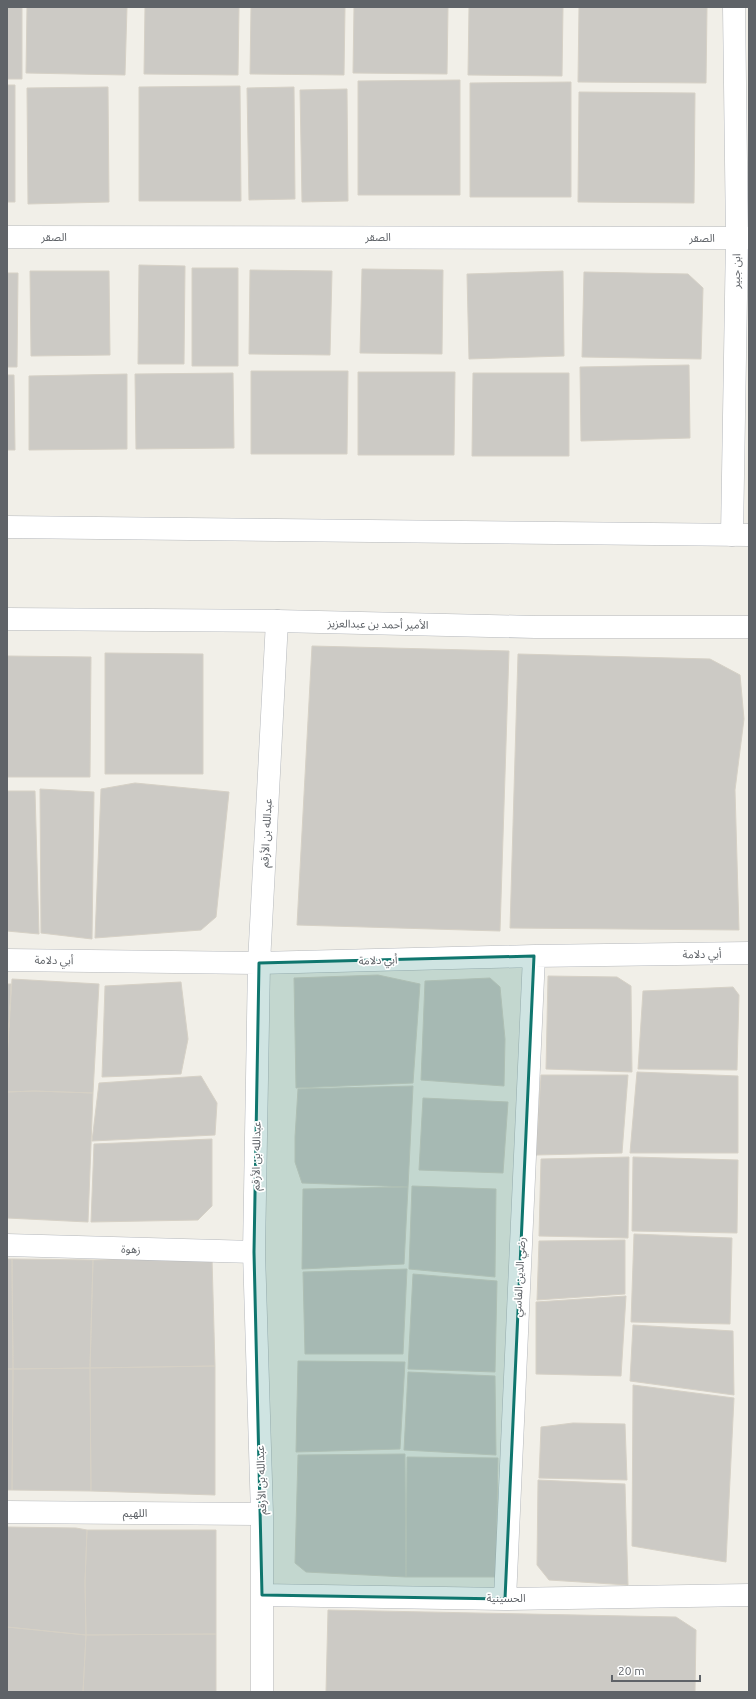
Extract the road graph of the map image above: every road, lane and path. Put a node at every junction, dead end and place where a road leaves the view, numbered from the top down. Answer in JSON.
{"nodes":[{"id":1,"x":734,"y":7,"type":"edge"},
{"id":2,"x":7,"y":237,"type":"edge"},
{"id":3,"x":743,"y":238,"type":"edge"},
{"id":4,"x":7,"y":527,"type":"edge"},
{"id":5,"x":740,"y":535,"type":"edge"},
{"id":6,"x":7,"y":619,"type":"edge"},
{"id":7,"x":277,"y":621,"type":"junction"},
{"id":8,"x":749,"y":626,"type":"edge"},
{"id":9,"x":749,"y":953,"type":"edge"},
{"id":10,"x":534,"y":956,"type":"junction"},
{"id":11,"x":7,"y":960,"type":"edge"},
{"id":12,"x":259,"y":963,"type":"junction"},
{"id":13,"x":7,"y":1245,"type":"edge"},
{"id":14,"x":254,"y":1252,"type":"junction"},
{"id":15,"x":7,"y":1512,"type":"edge"},
{"id":16,"x":262,"y":1514,"type":"junction"},
{"id":17,"x":262,"y":1595,"type":"junction"},
{"id":18,"x":749,"y":1595,"type":"edge"},
{"id":19,"x":505,"y":1599,"type":"junction"},
{"id":20,"x":262,"y":1692,"type":"edge"}],
"edges":[{"from":1,"to":3,"type":"street","name":"ابن جبير"},
{"from":2,"to":3,"type":"street","name":"الصقر"},
{"from":3,"to":5,"type":"street","name":"ابن جبير"},
{"from":4,"to":5,"type":"street"},
{"from":6,"to":7,"type":"street","name":"الأمير أحمد بن عبدالعزيز"},
{"from":7,"to":8,"type":"street","name":"الأمير أحمد بن عبدالعزيز"},
{"from":7,"to":12,"type":"street","name":"عبدالله بن الأرقم"},
{"from":9,"to":10,"type":"street","name":"أبي دلامة"},
{"from":10,"to":12,"type":"street","name":"أبي دلامة"},
{"from":10,"to":19,"type":"street","name":"رضي الدين الفاسي"},
{"from":11,"to":12,"type":"street","name":"أبي دلامة"},
{"from":12,"to":14,"type":"street","name":"عبدالله بن الأرقم"},
{"from":13,"to":14,"type":"street","name":"زهوة"},
{"from":14,"to":16,"type":"street","name":"عبدالله بن الأرقم"},
{"from":15,"to":16,"type":"street","name":"اللهيم"},
{"from":16,"to":17,"type":"street","name":"عبدالله بن الأرقم"},
{"from":17,"to":19,"type":"street","name":"الحسينية"},
{"from":17,"to":20,"type":"street","name":"عبدالله بن الأرقم"},
{"from":18,"to":19,"type":"street","name":"الحسينية"}]}
